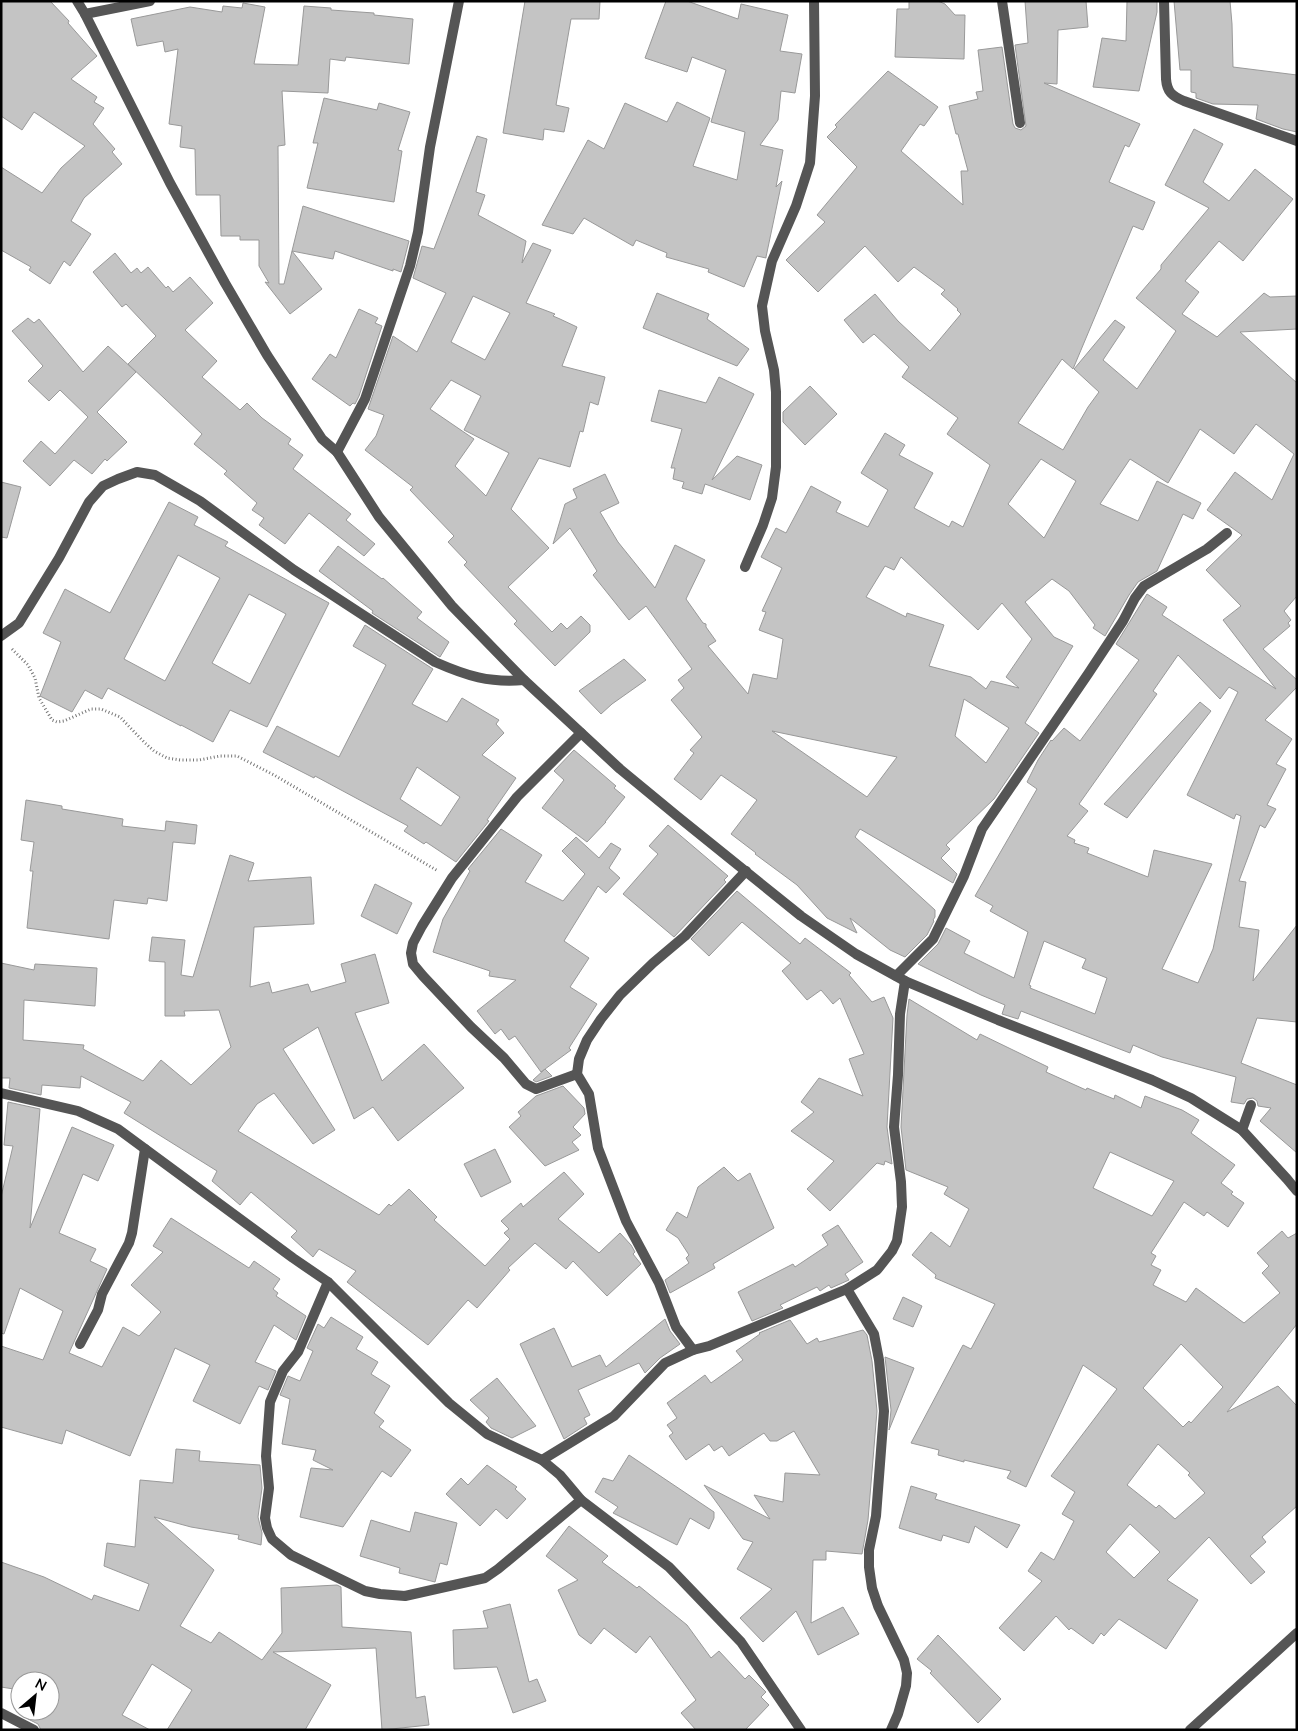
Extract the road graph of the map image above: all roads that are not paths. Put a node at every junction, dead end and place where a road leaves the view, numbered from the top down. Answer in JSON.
{"nodes":[{"id":1,"x":77,"y":1,"type":"edge"},
{"id":2,"x":150,"y":1,"type":"edge"},
{"id":3,"x":459,"y":1,"type":"edge"},
{"id":4,"x":814,"y":1,"type":"edge"},
{"id":5,"x":1002,"y":1,"type":"edge"},
{"id":6,"x":1164,"y":1,"type":"edge"},
{"id":7,"x":85,"y":14,"type":"junction"},
{"id":8,"x":1020,"y":123,"type":"dead end"},
{"id":9,"x":1297,"y":142,"type":"edge"},
{"id":10,"x":337,"y":452,"type":"junction"},
{"id":11,"x":1228,"y":533,"type":"dead end"},
{"id":12,"x":745,"y":567,"type":"dead end"},
{"id":13,"x":2,"y":636,"type":"edge"},
{"id":14,"x":524,"y":680,"type":"junction"},
{"id":15,"x":581,"y":733,"type":"junction"},
{"id":16,"x":746,"y":871,"type":"junction"},
{"id":17,"x":900,"y":978,"type":"junction"},
{"id":18,"x":577,"y":1074,"type":"junction"},
{"id":19,"x":1,"y":1093,"type":"edge"},
{"id":20,"x":1251,"y":1105,"type":"dead end"},
{"id":21,"x":1242,"y":1130,"type":"junction"},
{"id":22,"x":145,"y":1149,"type":"junction"},
{"id":23,"x":1297,"y":1192,"type":"edge"},
{"id":24,"x":328,"y":1282,"type":"junction"},
{"id":25,"x":847,"y":1289,"type":"junction"},
{"id":26,"x":80,"y":1344,"type":"dead end"},
{"id":27,"x":693,"y":1350,"type":"junction"},
{"id":28,"x":542,"y":1460,"type":"junction"},
{"id":29,"x":581,"y":1500,"type":"junction"},
{"id":30,"x":1297,"y":1632,"type":"edge"},
{"id":31,"x":1,"y":1713,"type":"edge"},
{"id":32,"x":34,"y":1730,"type":"edge"},
{"id":33,"x":801,"y":1730,"type":"edge"},
{"id":34,"x":891,"y":1730,"type":"edge"},
{"id":35,"x":1190,"y":1730,"type":"edge"}],
"edges":[{"from":1,"to":7,"type":"street"},
{"from":2,"to":7,"type":"street"},
{"from":3,"to":10,"type":"street"},
{"from":4,"to":12,"type":"street"},
{"from":5,"to":8,"type":"street"},
{"from":6,"to":9,"type":"street"},
{"from":7,"to":10,"type":"street"},
{"from":10,"to":14,"type":"street"},
{"from":11,"to":17,"type":"street"},
{"from":13,"to":14,"type":"street"},
{"from":14,"to":15,"type":"street"},
{"from":15,"to":16,"type":"street"},
{"from":15,"to":18,"type":"street"},
{"from":16,"to":17,"type":"street"},
{"from":16,"to":18,"type":"street"},
{"from":17,"to":21,"type":"street"},
{"from":17,"to":25,"type":"street"},
{"from":18,"to":27,"type":"street"},
{"from":19,"to":22,"type":"street"},
{"from":20,"to":21,"type":"street"},
{"from":21,"to":23,"type":"street"},
{"from":22,"to":24,"type":"street"},
{"from":22,"to":26,"type":"street"},
{"from":24,"to":28,"type":"street"},
{"from":24,"to":29,"type":"street"},
{"from":25,"to":27,"type":"street"},
{"from":25,"to":34,"type":"street"},
{"from":27,"to":28,"type":"street"},
{"from":28,"to":29,"type":"street"},
{"from":29,"to":33,"type":"street"},
{"from":30,"to":35,"type":"street"},
{"from":31,"to":32,"type":"street"}]}
